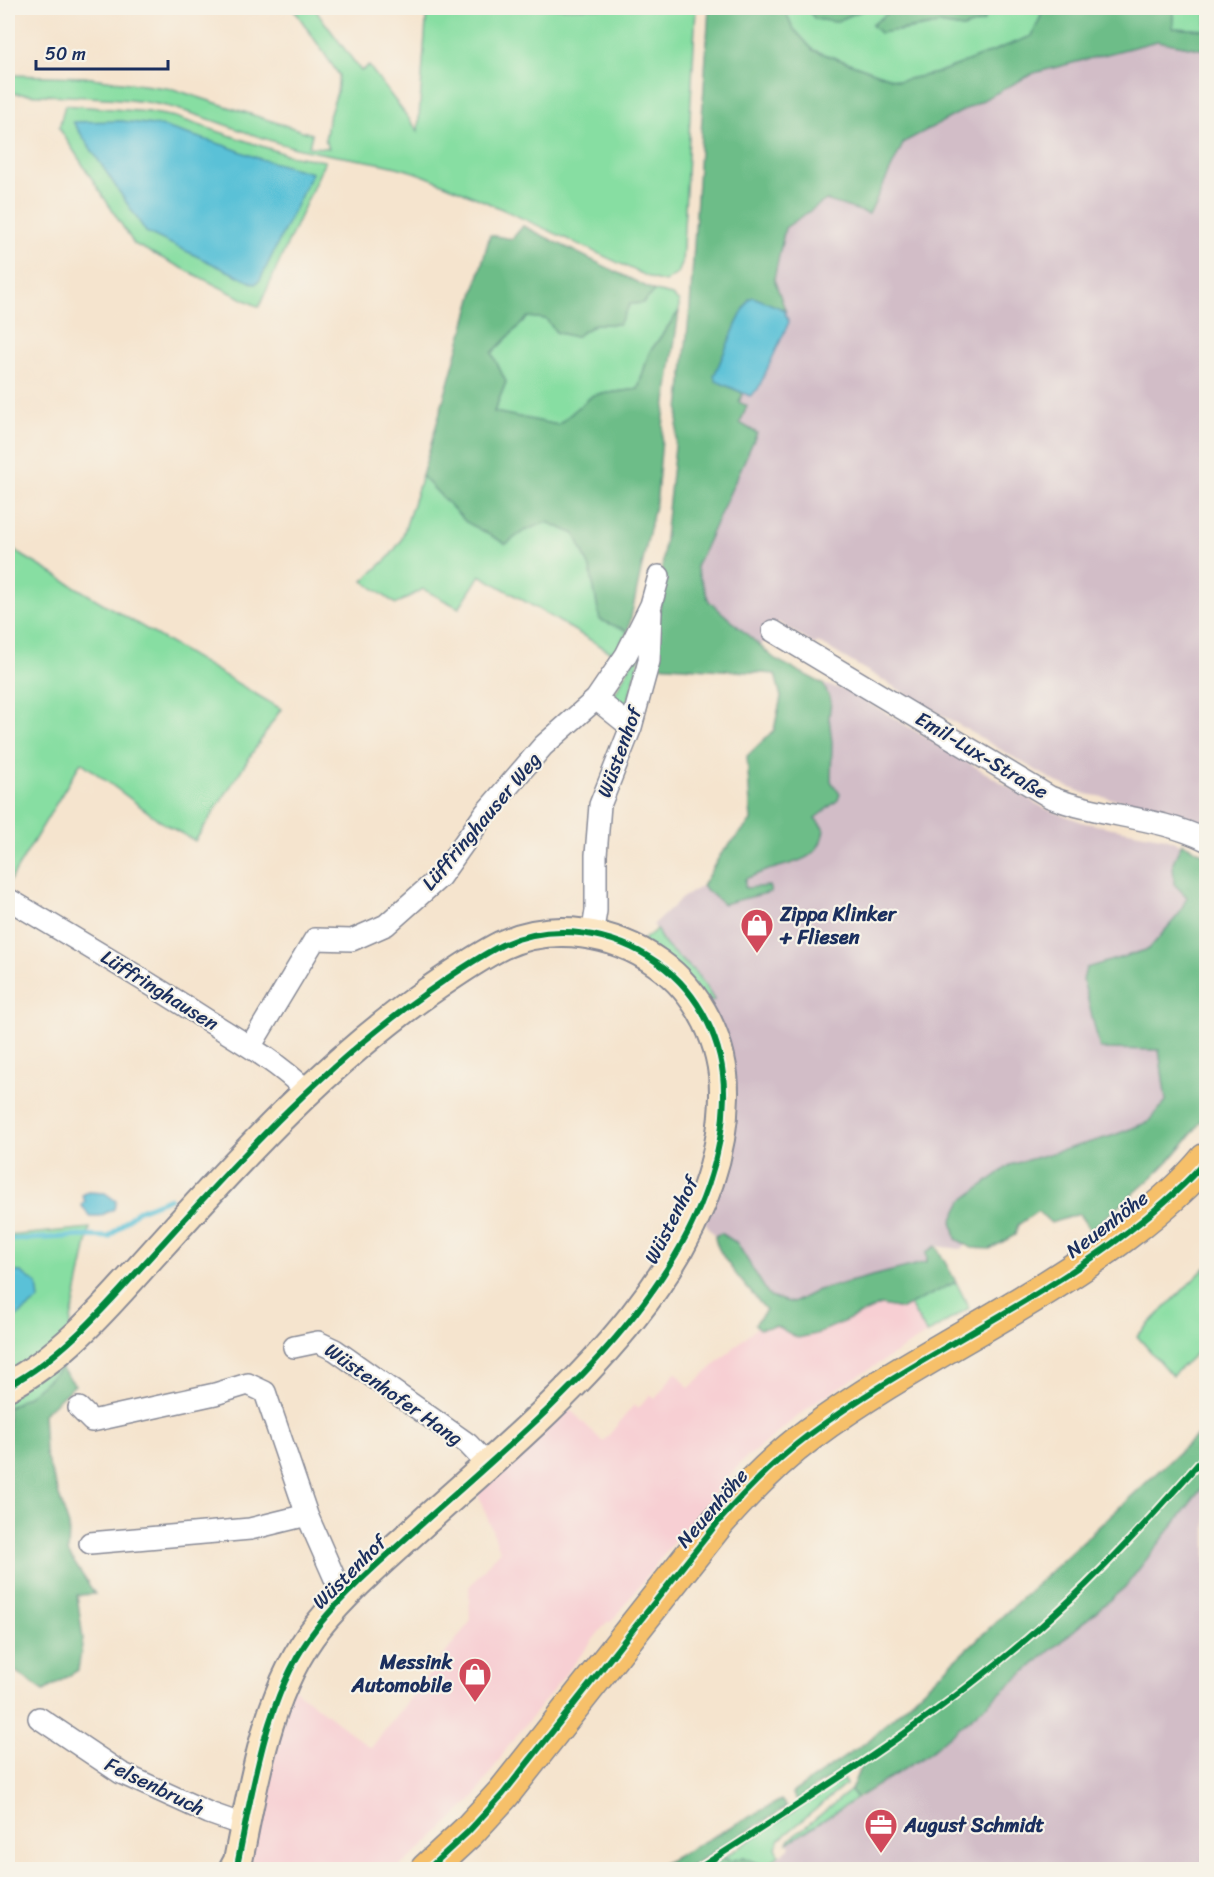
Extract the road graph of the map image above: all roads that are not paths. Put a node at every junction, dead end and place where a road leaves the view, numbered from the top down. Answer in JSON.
{"nodes":[{"id":1,"x":659,"y":576,"type":"dead end"},
{"id":2,"x":651,"y":606,"type":"junction"},
{"id":3,"x":773,"y":631,"type":"dead end"},
{"id":4,"x":596,"y":699,"type":"junction"},
{"id":5,"x":630,"y":727,"type":"junction"},
{"id":6,"x":1206,"y":840,"type":"edge"},
{"id":7,"x":8,"y":899,"type":"edge"},
{"id":8,"x":592,"y":934,"type":"junction"},
{"id":9,"x":250,"y":1047,"type":"junction"},
{"id":10,"x":307,"y":1091,"type":"junction"},
{"id":11,"x":1206,"y":1160,"type":"edge"},
{"id":12,"x":294,"y":1347,"type":"dead end"},
{"id":13,"x":8,"y":1386,"type":"edge"},
{"id":14,"x":80,"y":1408,"type":"dead end"},
{"id":15,"x":487,"y":1464,"type":"junction"},
{"id":16,"x":307,"y":1515,"type":"junction"},
{"id":17,"x":90,"y":1543,"type":"dead end"},
{"id":18,"x":348,"y":1593,"type":"junction"},
{"id":19,"x":39,"y":1718,"type":"dead end"},
{"id":20,"x":246,"y":1826,"type":"junction"},
{"id":21,"x":237,"y":1867,"type":"edge"},
{"id":22,"x":427,"y":1869,"type":"edge"}],
"edges":[{"from":1,"to":2,"type":"street","name":"Lüffringhauser Weg"},
{"from":2,"to":4,"type":"street","name":"Lüffringhauser Weg"},
{"from":2,"to":5,"type":"street","name":"Wüstenhof"},
{"from":3,"to":6,"type":"street","name":"Emil-Lux-Straße"},
{"from":4,"to":5,"type":"street"},
{"from":4,"to":9,"type":"street","name":"Lüffringhauser Weg"},
{"from":5,"to":8,"type":"street","name":"Wüstenhof"},
{"from":7,"to":9,"type":"street","name":"Lüffringhausen"},
{"from":8,"to":10,"type":"main road","name":"Wüstenhof"},
{"from":8,"to":15,"type":"main road","name":"Wüstenhof"},
{"from":9,"to":10,"type":"street","name":"Lüffringhausen"},
{"from":10,"to":13,"type":"main road","name":"Wüstenhof"},
{"from":11,"to":22,"type":"main road","name":"Neuenhöhe"},
{"from":12,"to":15,"type":"street","name":"Wüstenhofer Hang"},
{"from":14,"to":16,"type":"street"},
{"from":15,"to":18,"type":"main road","name":"Wüstenhof"},
{"from":16,"to":17,"type":"street"},
{"from":16,"to":18,"type":"street"},
{"from":18,"to":20,"type":"main road","name":"Wüstenhof"},
{"from":19,"to":20,"type":"street","name":"Felsenbruch"},
{"from":20,"to":21,"type":"main road","name":"Wüstenhof"}]}
